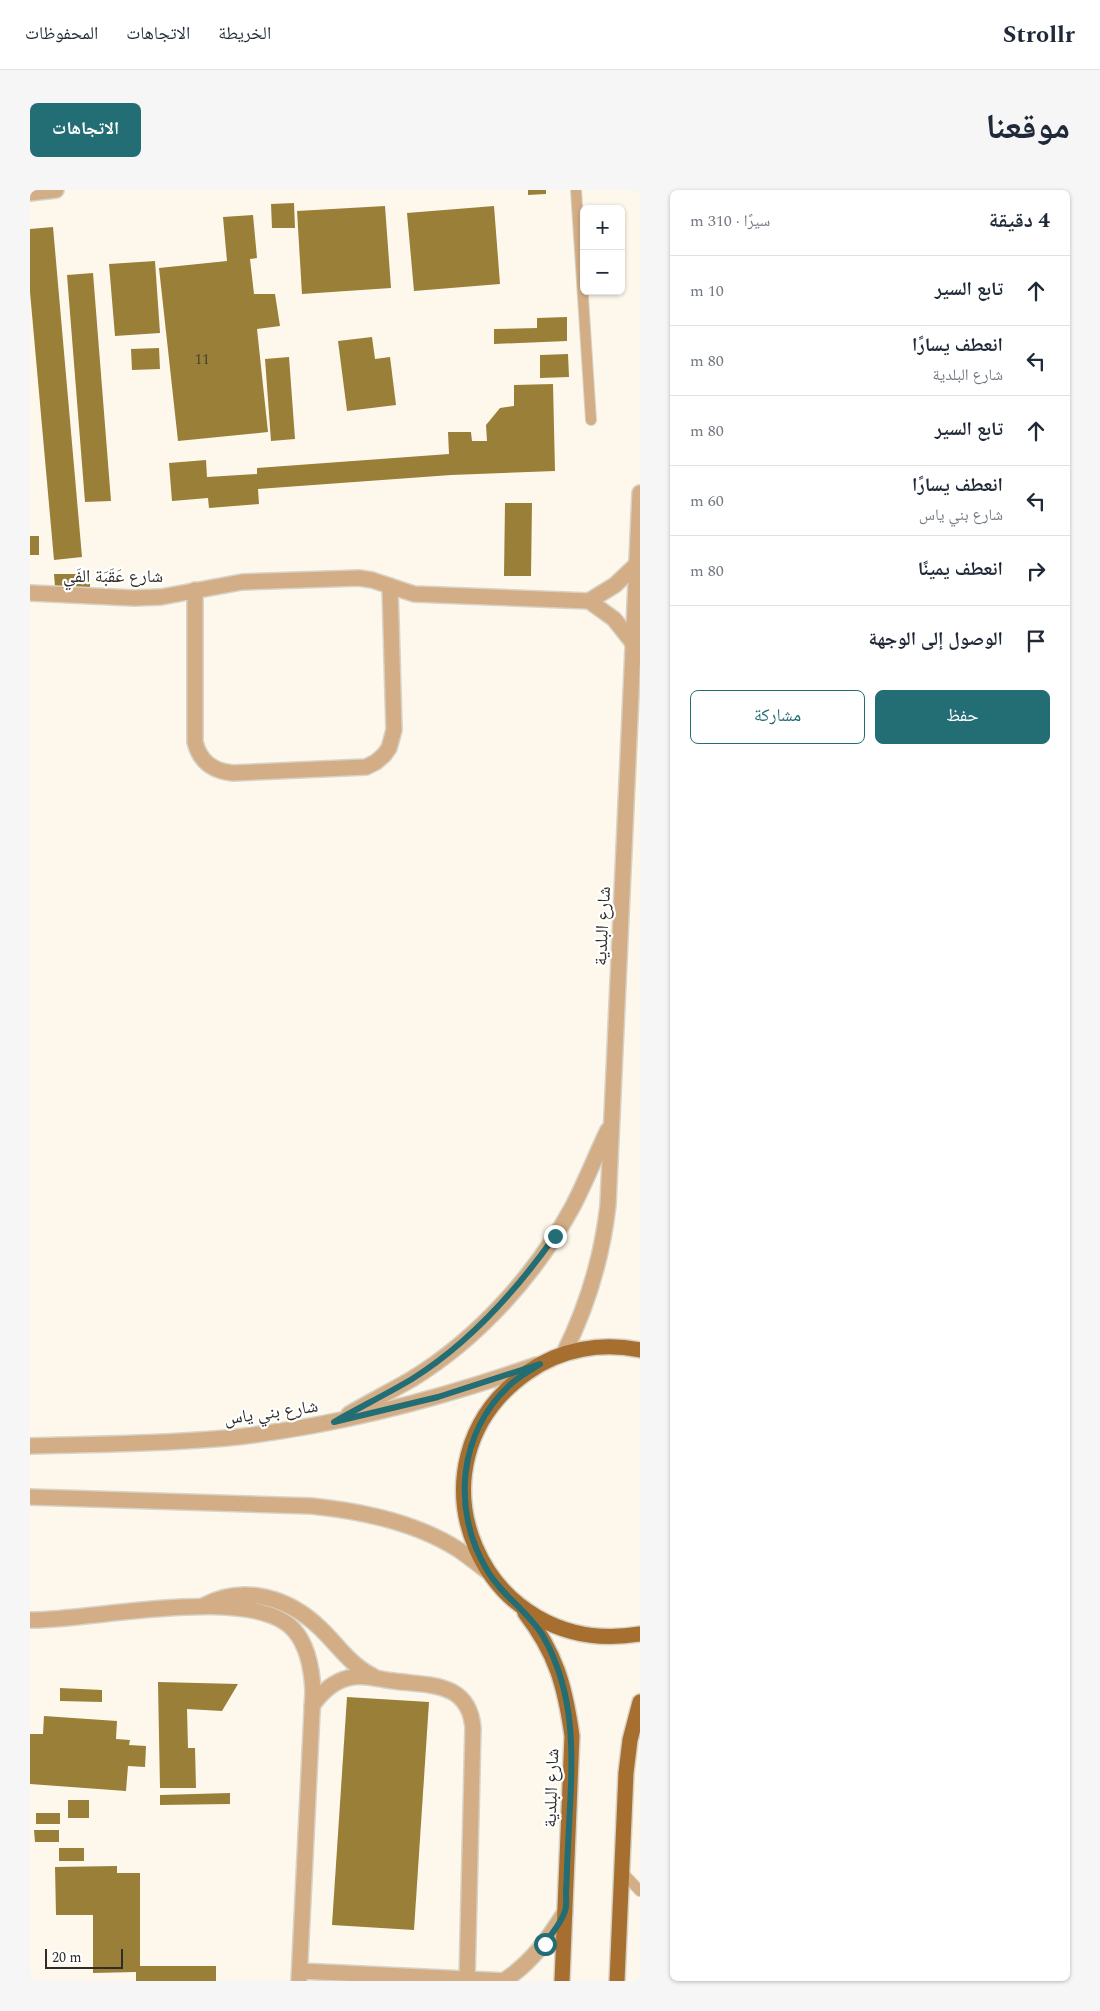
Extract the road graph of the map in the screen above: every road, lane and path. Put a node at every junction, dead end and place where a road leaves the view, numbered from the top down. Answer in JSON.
{"nodes":[{"id":1,"x":56,"y":190,"type":"edge"},
{"id":2,"x":576,"y":190,"type":"edge"},
{"id":3,"x":30,"y":193,"type":"edge"},
{"id":4,"x":590,"y":420,"type":"dead end"},
{"id":5,"x":640,"y":493,"type":"edge"},
{"id":6,"x":637,"y":564,"type":"junction"},
{"id":7,"x":390,"y":586,"type":"junction"},
{"id":8,"x":195,"y":590,"type":"junction"},
{"id":9,"x":30,"y":594,"type":"edge"},
{"id":10,"x":589,"y":601,"type":"junction"},
{"id":11,"x":633,"y":643,"type":"junction"},
{"id":12,"x":611,"y":1122,"type":"junction"},
{"id":13,"x":640,"y":1350,"type":"edge"},
{"id":14,"x":564,"y":1353,"type":"junction"},
{"id":15,"x":540,"y":1364,"type":"junction"},
{"id":16,"x":334,"y":1422,"type":"junction"},
{"id":17,"x":30,"y":1446,"type":"edge"},
{"id":18,"x":30,"y":1497,"type":"edge"},
{"id":19,"x":487,"y":1571,"type":"junction"},
{"id":20,"x":203,"y":1606,"type":"junction"},
{"id":21,"x":522,"y":1608,"type":"junction"},
{"id":22,"x":30,"y":1620,"type":"edge"},
{"id":23,"x":640,"y":1634,"type":"edge"},
{"id":24,"x":377,"y":1678,"type":"junction"},
{"id":25,"x":640,"y":1702,"type":"edge"},
{"id":26,"x":312,"y":1706,"type":"junction"},
{"id":27,"x":622,"y":1872,"type":"junction"},
{"id":28,"x":640,"y":1891,"type":"edge"},
{"id":29,"x":565,"y":1912,"type":"junction"},
{"id":30,"x":300,"y":1976,"type":"edge"},
{"id":31,"x":467,"y":1980,"type":"edge"},
{"id":32,"x":506,"y":1980,"type":"edge"},
{"id":33,"x":562,"y":1981,"type":"edge"},
{"id":34,"x":617,"y":1981,"type":"edge"}],
"edges":[{"from":1,"to":3,"type":"street"},
{"from":2,"to":4,"type":"lane"},
{"from":5,"to":6,"type":"street","name":"شارع البلدية"},
{"from":6,"to":10,"type":"street"},
{"from":6,"to":11,"type":"street","name":"شارع البلدية"},
{"from":7,"to":8,"type":"street","name":"شارع عَقَبَة الفَي"},
{"from":7,"to":8,"type":"street"},
{"from":7,"to":10,"type":"street","name":"شارع عَقَبَة الفَي"},
{"from":8,"to":9,"type":"street","name":"شارع عَقَبَة الفَي"},
{"from":10,"to":11,"type":"street"},
{"from":11,"to":12,"type":"street","name":"شارع البلدية"},
{"from":12,"to":14,"type":"street","name":"شارع البلدية"},
{"from":12,"to":16,"type":"street"},
{"from":13,"to":14,"type":"main road"},
{"from":14,"to":15,"type":"main road"},
{"from":15,"to":16,"type":"street","name":"شارع بني ياس"},
{"from":15,"to":19,"type":"main road"},
{"from":16,"to":17,"type":"street","name":"شارع بني ياس"},
{"from":18,"to":19,"type":"street"},
{"from":19,"to":21,"type":"main road"},
{"from":20,"to":22,"type":"street"},
{"from":20,"to":24,"type":"street"},
{"from":20,"to":26,"type":"street"},
{"from":21,"to":23,"type":"main road"},
{"from":21,"to":29,"type":"main road","name":"شارع البلدية"},
{"from":24,"to":26,"type":"street"},
{"from":24,"to":31,"type":"street"},
{"from":25,"to":27,"type":"main road"},
{"from":26,"to":30,"type":"street"},
{"from":27,"to":28,"type":"lane"},
{"from":27,"to":34,"type":"main road"},
{"from":29,"to":32,"type":"street"},
{"from":29,"to":33,"type":"main road","name":"شارع البلدية"},
{"from":30,"to":31,"type":"street"},
{"from":31,"to":32,"type":"street"}]}
